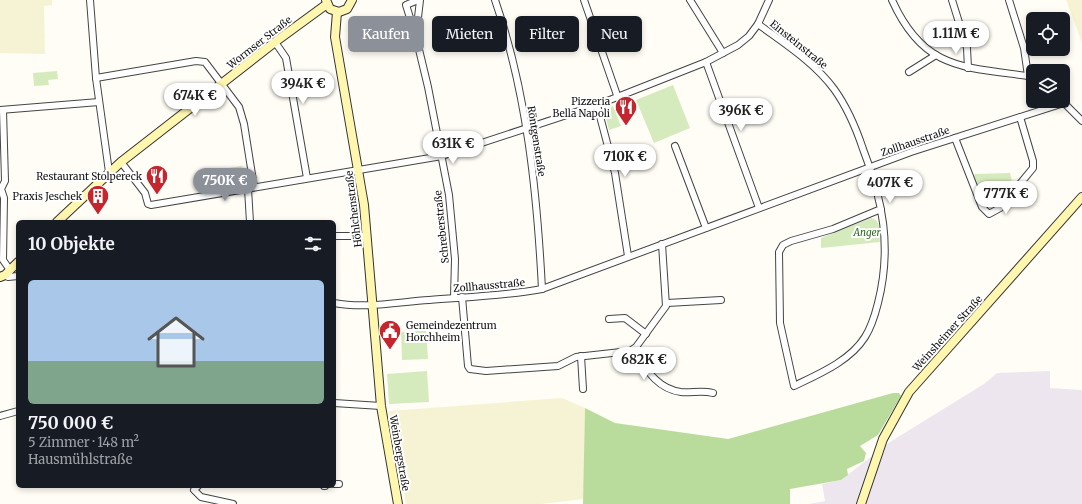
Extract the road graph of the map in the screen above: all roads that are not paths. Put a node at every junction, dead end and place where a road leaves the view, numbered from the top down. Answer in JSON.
{"nodes":[{"id":1,"x":90,"y":0,"type":"edge"},
{"id":2,"x":352,"y":0,"type":"edge"},
{"id":3,"x":419,"y":0,"type":"edge"},
{"id":4,"x":495,"y":0,"type":"edge"},
{"id":5,"x":584,"y":0,"type":"edge"},
{"id":6,"x":690,"y":0,"type":"edge"},
{"id":7,"x":769,"y":0,"type":"edge"},
{"id":8,"x":892,"y":0,"type":"edge"},
{"id":9,"x":952,"y":0,"type":"edge"},
{"id":10,"x":1009,"y":0,"type":"edge"},
{"id":11,"x":326,"y":2,"type":"edge"},
{"id":12,"x":337,"y":12,"type":"junction"},
{"id":13,"x":409,"y":16,"type":"edge"},
{"id":14,"x":418,"y":16,"type":"edge"},
{"id":15,"x":758,"y":24,"type":"junction"},
{"id":16,"x":275,"y":42,"type":"junction"},
{"id":17,"x":419,"y":52,"type":"edge"},
{"id":18,"x":724,"y":54,"type":"junction"},
{"id":19,"x":936,"y":55,"type":"junction"},
{"id":20,"x":706,"y":62,"type":"junction"},
{"id":21,"x":1028,"y":64,"type":"edge"},
{"id":22,"x":968,"y":68,"type":"junction"},
{"id":23,"x":909,"y":72,"type":"dead end"},
{"id":24,"x":1026,"y":76,"type":"edge"},
{"id":25,"x":96,"y":78,"type":"junction"},
{"id":26,"x":222,"y":84,"type":"junction"},
{"id":27,"x":618,"y":98,"type":"junction"},
{"id":28,"x":99,"y":102,"type":"junction"},
{"id":29,"x":597,"y":105,"type":"junction"},
{"id":30,"x":1046,"y":108,"type":"edge"},
{"id":31,"x":1069,"y":108,"type":"edge"},
{"id":32,"x":2,"y":110,"type":"edge"},
{"id":33,"x":1020,"y":117,"type":"junction"},
{"id":34,"x":1082,"y":121,"type":"edge"},
{"id":35,"x":525,"y":129,"type":"junction"},
{"id":36,"x":955,"y":138,"type":"junction"},
{"id":37,"x":675,"y":146,"type":"dead end"},
{"id":38,"x":442,"y":156,"type":"junction"},
{"id":39,"x":121,"y":162,"type":"junction"},
{"id":40,"x":870,"y":168,"type":"junction"},
{"id":41,"x":359,"y":169,"type":"junction"},
{"id":42,"x":109,"y":172,"type":"junction"},
{"id":43,"x":307,"y":178,"type":"junction"},
{"id":44,"x":251,"y":188,"type":"junction"},
{"id":45,"x":0,"y":189,"type":"edge"},
{"id":46,"x":1082,"y":197,"type":"edge"},
{"id":47,"x":759,"y":208,"type":"junction"},
{"id":48,"x":882,"y":209,"type":"junction"},
{"id":49,"x":59,"y":220,"type":"edge"},
{"id":50,"x":250,"y":220,"type":"edge"},
{"id":51,"x":706,"y":228,"type":"junction"},
{"id":52,"x":336,"y":236,"type":"edge"},
{"id":53,"x":367,"y":236,"type":"junction"},
{"id":54,"x":662,"y":244,"type":"junction"},
{"id":55,"x":628,"y":256,"type":"junction"},
{"id":56,"x":16,"y":264,"type":"edge"},
{"id":57,"x":5,"y":274,"type":"edge"},
{"id":58,"x":16,"y":276,"type":"edge"},
{"id":59,"x":542,"y":289,"type":"junction"},
{"id":60,"x":462,"y":297,"type":"junction"},
{"id":61,"x":454,"y":298,"type":"junction"},
{"id":62,"x":721,"y":300,"type":"dead end"},
{"id":63,"x":336,"y":303,"type":"edge"},
{"id":64,"x":667,"y":303,"type":"junction"},
{"id":65,"x":371,"y":305,"type":"junction"},
{"id":66,"x":609,"y":319,"type":"dead end"},
{"id":67,"x":646,"y":334,"type":"junction"},
{"id":68,"x":633,"y":350,"type":"junction"},
{"id":69,"x":581,"y":356,"type":"junction"},
{"id":70,"x":583,"y":389,"type":"dead end"},
{"id":71,"x":712,"y":393,"type":"dead end"},
{"id":72,"x":336,"y":403,"type":"edge"},
{"id":73,"x":381,"y":406,"type":"junction"},
{"id":74,"x":16,"y":412,"type":"edge"},
{"id":75,"x":0,"y":416,"type":"edge"},
{"id":76,"x":196,"y":488,"type":"edge"},
{"id":77,"x":233,"y":504,"type":"edge"},
{"id":78,"x":398,"y":504,"type":"edge"},
{"id":79,"x":861,"y":504,"type":"edge"}],
"edges":[{"from":1,"to":25,"type":"street"},
{"from":2,"to":12,"type":"main road"},
{"from":3,"to":13,"type":"street","name":"Schreberstraße"},
{"from":3,"to":14,"type":"street","name":"Schreberstraße"},
{"from":4,"to":35,"type":"street","name":"Röntgenstraße"},
{"from":5,"to":27,"type":"street"},
{"from":6,"to":18,"type":"street"},
{"from":7,"to":15,"type":"street"},
{"from":8,"to":19,"type":"street"},
{"from":9,"to":22,"type":"street"},
{"from":10,"to":21,"type":"street"},
{"from":11,"to":12,"type":"main road"},
{"from":11,"to":16,"type":"main road","name":"Wormser Straße"},
{"from":12,"to":41,"type":"main road","name":"Höhlchenstraße"},
{"from":15,"to":18,"type":"street"},
{"from":15,"to":40,"type":"street","name":"Einsteinstraße"},
{"from":16,"to":26,"type":"main road","name":"Wormser Straße"},
{"from":16,"to":43,"type":"street"},
{"from":17,"to":38,"type":"street","name":"Schreberstraße"},
{"from":18,"to":20,"type":"street"},
{"from":19,"to":22,"type":"street"},
{"from":19,"to":23,"type":"street"},
{"from":20,"to":27,"type":"street"},
{"from":20,"to":47,"type":"street"},
{"from":22,"to":24,"type":"street"},
{"from":25,"to":26,"type":"street"},
{"from":25,"to":28,"type":"street"},
{"from":26,"to":39,"type":"main road","name":"Wormser Straße"},
{"from":26,"to":44,"type":"street"},
{"from":27,"to":29,"type":"street"},
{"from":28,"to":32,"type":"street"},
{"from":28,"to":42,"type":"street"},
{"from":29,"to":35,"type":"street"},
{"from":29,"to":55,"type":"street"},
{"from":30,"to":33,"type":"street","name":"Zollhausstraße"},
{"from":31,"to":34,"type":"street"},
{"from":32,"to":45,"type":"street"},
{"from":33,"to":36,"type":"street","name":"Zollhausstraße"},
{"from":33,"to":36,"type":"street"},
{"from":35,"to":38,"type":"street"},
{"from":35,"to":59,"type":"street","name":"Röntgenstraße"},
{"from":36,"to":40,"type":"street","name":"Zollhausstraße"},
{"from":37,"to":51,"type":"street"},
{"from":38,"to":41,"type":"street"},
{"from":38,"to":61,"type":"street","name":"Schreberstraße"},
{"from":39,"to":42,"type":"main road","name":"Wormser Straße"},
{"from":39,"to":44,"type":"street"},
{"from":40,"to":47,"type":"street","name":"Zollhausstraße"},
{"from":40,"to":48,"type":"street","name":"Einsteinstraße"},
{"from":41,"to":43,"type":"street"},
{"from":41,"to":53,"type":"main road","name":"Höhlchenstraße"},
{"from":42,"to":49,"type":"main road","name":"Wormser Straße"},
{"from":43,"to":44,"type":"street"},
{"from":44,"to":50,"type":"street"},
{"from":45,"to":57,"type":"street"},
{"from":46,"to":79,"type":"main road","name":"Weinsheimer Straße"},
{"from":47,"to":51,"type":"street","name":"Zollhausstraße"},
{"from":48,"to":48,"type":"street","name":"Einsteinstraße"},
{"from":51,"to":54,"type":"street","name":"Zollhausstraße"},
{"from":52,"to":53,"type":"street"},
{"from":53,"to":65,"type":"main road","name":"Höhlchenstraße"},
{"from":54,"to":55,"type":"street","name":"Zollhausstraße"},
{"from":54,"to":64,"type":"street"},
{"from":55,"to":59,"type":"street","name":"Zollhausstraße"},
{"from":56,"to":57,"type":"main road"},
{"from":57,"to":58,"type":"street"},
{"from":59,"to":60,"type":"street","name":"Zollhausstraße"},
{"from":60,"to":61,"type":"street","name":"Zollhausstraße"},
{"from":60,"to":69,"type":"street"},
{"from":61,"to":65,"type":"street","name":"Zollhausstraße"},
{"from":62,"to":64,"type":"street"},
{"from":63,"to":65,"type":"street","name":"Zollhausstraße"},
{"from":64,"to":67,"type":"street"},
{"from":65,"to":73,"type":"main road","name":"Höhlchenstraße"},
{"from":66,"to":67,"type":"street"},
{"from":67,"to":68,"type":"street"},
{"from":68,"to":69,"type":"street"},
{"from":68,"to":71,"type":"street"},
{"from":69,"to":70,"type":"street"},
{"from":72,"to":73,"type":"street"},
{"from":73,"to":78,"type":"main road","name":"Weinbergstraße"},
{"from":74,"to":75,"type":"street"},
{"from":76,"to":77,"type":"street"}]}
